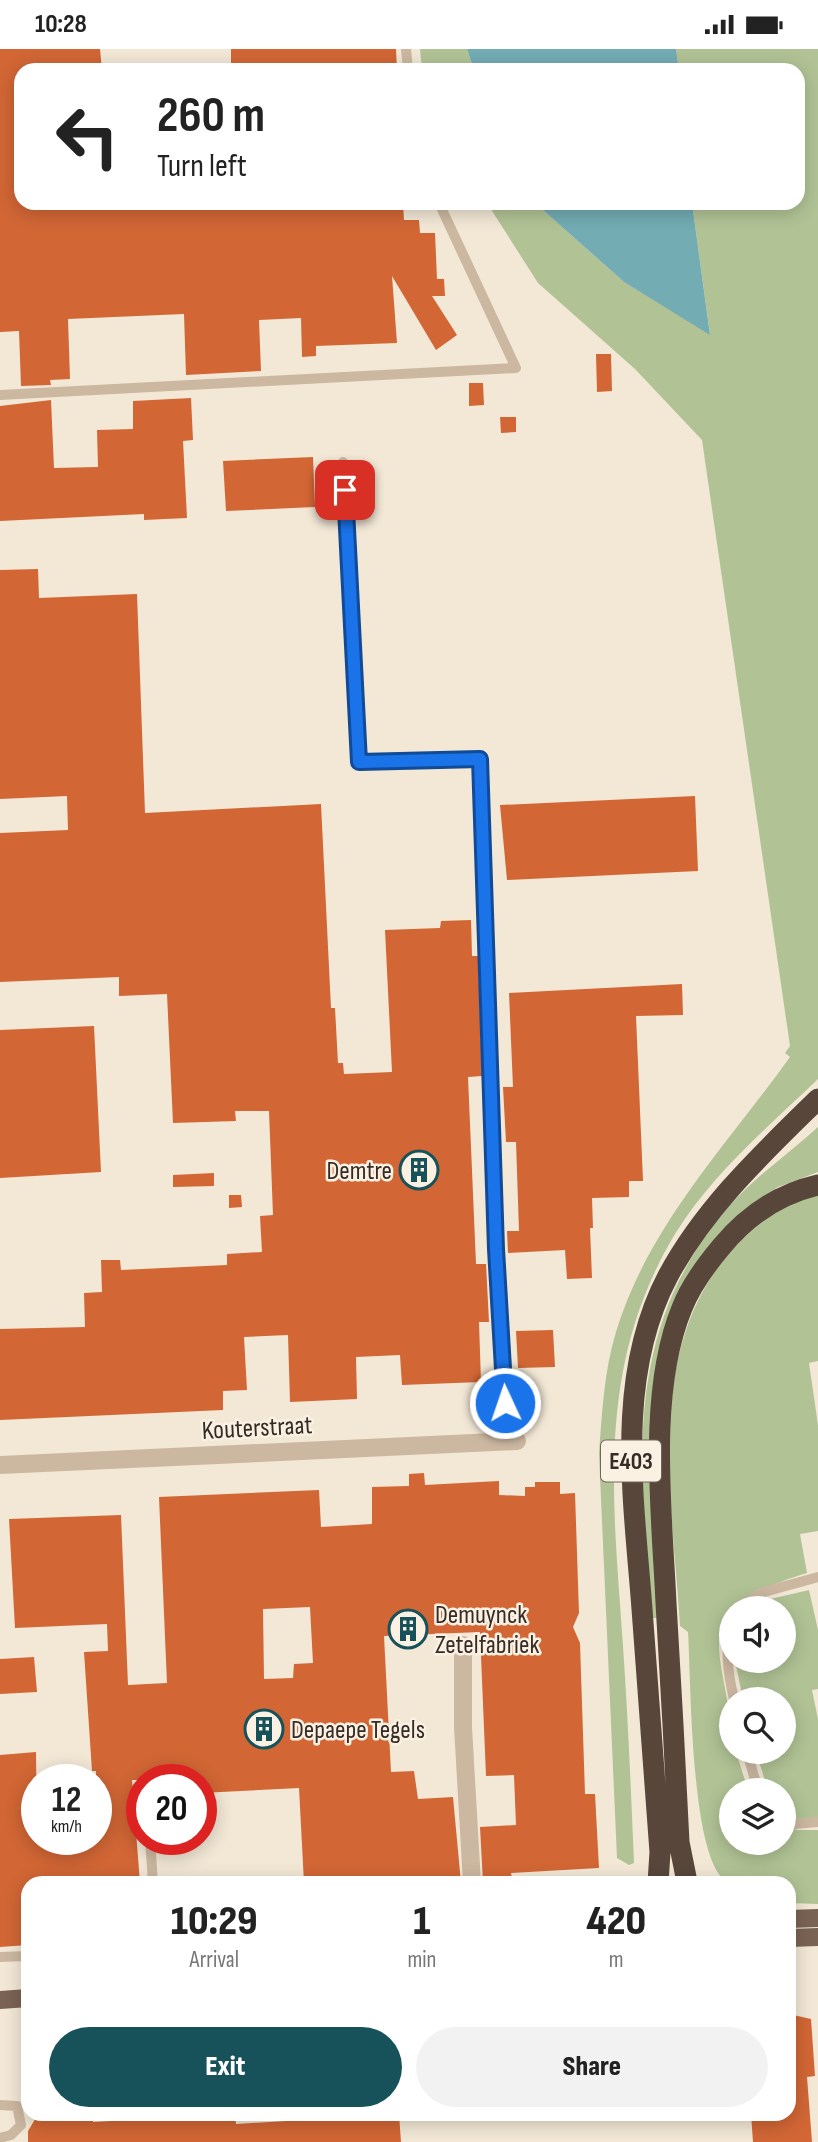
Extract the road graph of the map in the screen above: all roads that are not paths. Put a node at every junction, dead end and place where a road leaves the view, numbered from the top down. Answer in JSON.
{"nodes":[{"id":1,"x":442,"y":210,"type":"edge"},
{"id":2,"x":0,"y":395,"type":"edge"},
{"id":3,"x":343,"y":462,"type":"dead end"},
{"id":4,"x":818,"y":1099,"type":"edge"},
{"id":5,"x":818,"y":1185,"type":"edge"},
{"id":6,"x":513,"y":1441,"type":"joint"},
{"id":7,"x":0,"y":1465,"type":"edge"},
{"id":8,"x":818,"y":1577,"type":"edge"},
{"id":9,"x":756,"y":1596,"type":"edge"},
{"id":10,"x":463,"y":1645,"type":"dead end"},
{"id":11,"x":818,"y":1822,"type":"edge"},
{"id":12,"x":796,"y":1824,"type":"edge"},
{"id":13,"x":151,"y":1855,"type":"edge"},
{"id":14,"x":153,"y":1876,"type":"edge"},
{"id":15,"x":472,"y":1876,"type":"edge"},
{"id":16,"x":658,"y":1876,"type":"edge"},
{"id":17,"x":686,"y":1876,"type":"edge"},
{"id":18,"x":818,"y":1918,"type":"edge"},
{"id":19,"x":796,"y":1919,"type":"edge"},
{"id":20,"x":818,"y":1937,"type":"edge"},
{"id":21,"x":796,"y":1938,"type":"edge"},
{"id":22,"x":21,"y":1956,"type":"edge"},
{"id":23,"x":0,"y":1957,"type":"edge"},
{"id":24,"x":21,"y":1998,"type":"edge"},
{"id":25,"x":0,"y":2000,"type":"edge"},
{"id":26,"x":0,"y":2105,"type":"edge"},
{"id":27,"x":0,"y":2138,"type":"edge"}],
"edges":[{"from":1,"to":2,"type":"lane"},
{"from":3,"to":6,"type":"lane"},
{"from":4,"to":16,"type":"highway","number":"E403"},
{"from":5,"to":17,"type":"highway","number":"E403"},
{"from":6,"to":7,"type":"street","name":"Kouterstraat"},
{"from":8,"to":9,"type":"lane"},
{"from":10,"to":15,"type":"street"},
{"from":11,"to":12,"type":"lane"},
{"from":13,"to":14,"type":"lane"},
{"from":18,"to":19,"type":"main road"},
{"from":20,"to":21,"type":"main road"},
{"from":22,"to":23,"type":"lane"},
{"from":24,"to":25,"type":"main road"},
{"from":26,"to":27,"type":"lane"}]}
